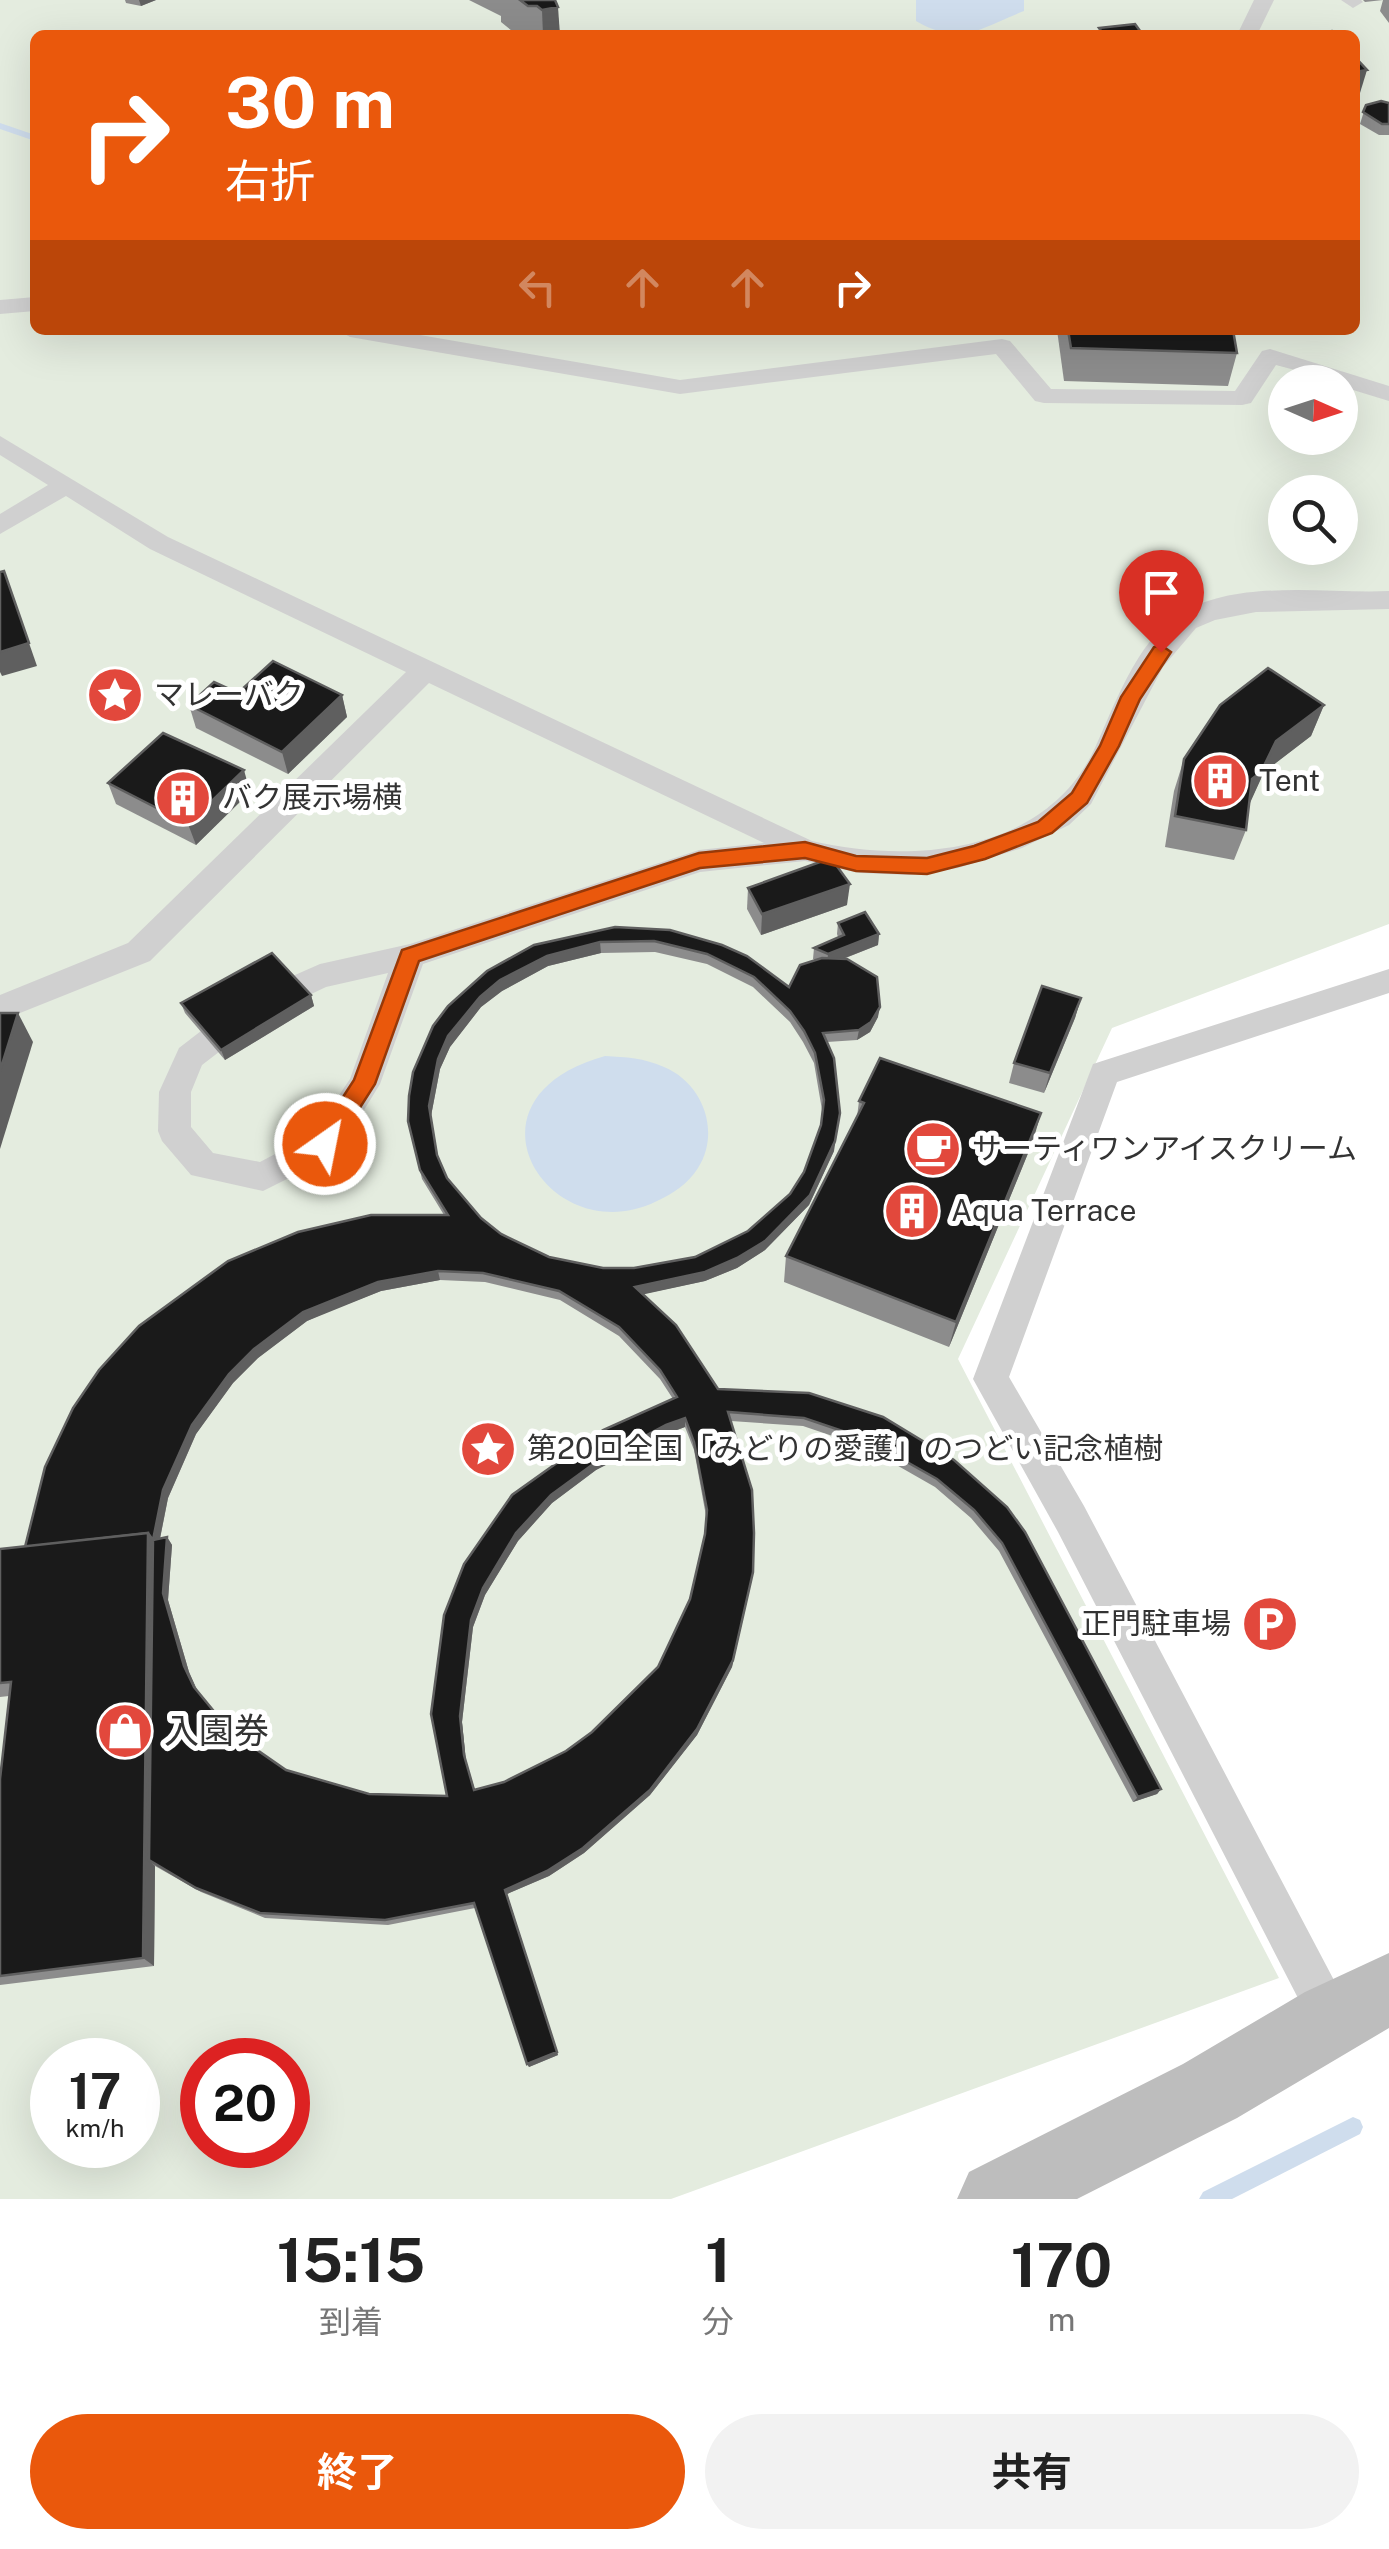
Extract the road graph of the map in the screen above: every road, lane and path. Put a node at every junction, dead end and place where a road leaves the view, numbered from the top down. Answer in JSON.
{"nodes":[{"id":1,"x":1264,"y":0,"type":"edge"},
{"id":2,"x":1249,"y":30,"type":"edge"},
{"id":3,"x":30,"y":305,"type":"edge"},
{"id":4,"x":0,"y":308,"type":"edge"},
{"id":5,"x":379,"y":335,"type":"edge"},
{"id":6,"x":908,"y":335,"type":"edge"},
{"id":7,"x":1003,"y":338,"type":"edge"},
{"id":8,"x":919,"y":356,"type":"junction"},
{"id":9,"x":1389,"y":394,"type":"edge"},
{"id":10,"x":0,"y":444,"type":"edge"},
{"id":11,"x":66,"y":484,"type":"junction"},
{"id":12,"x":0,"y":526,"type":"edge"},
{"id":13,"x":1389,"y":600,"type":"edge"},
{"id":14,"x":426,"y":669,"type":"junction"},
{"id":15,"x":805,"y":850,"type":"junction"},
{"id":16,"x":410,"y":956,"type":"junction"},
{"id":17,"x":1389,"y":981,"type":"edge"},
{"id":18,"x":0,"y":1008,"type":"edge"},
{"id":19,"x":1360,"y":2004,"type":"edge"},
{"id":20,"x":996,"y":2199,"type":"edge"}],
"edges":[{"from":1,"to":2,"type":"lane"},
{"from":3,"to":4,"type":"lane"},
{"from":5,"to":8,"type":"lane"},
{"from":6,"to":8,"type":"lane"},
{"from":7,"to":8,"type":"lane"},
{"from":7,"to":9,"type":"lane"},
{"from":10,"to":11,"type":"lane"},
{"from":11,"to":12,"type":"lane"},
{"from":11,"to":14,"type":"lane"},
{"from":13,"to":15,"type":"lane"},
{"from":14,"to":15,"type":"lane"},
{"from":14,"to":18,"type":"lane"},
{"from":15,"to":16,"type":"lane"},
{"from":16,"to":16,"type":"lane"},
{"from":17,"to":19,"type":"lane"},
{"from":19,"to":20,"type":"street"}]}
